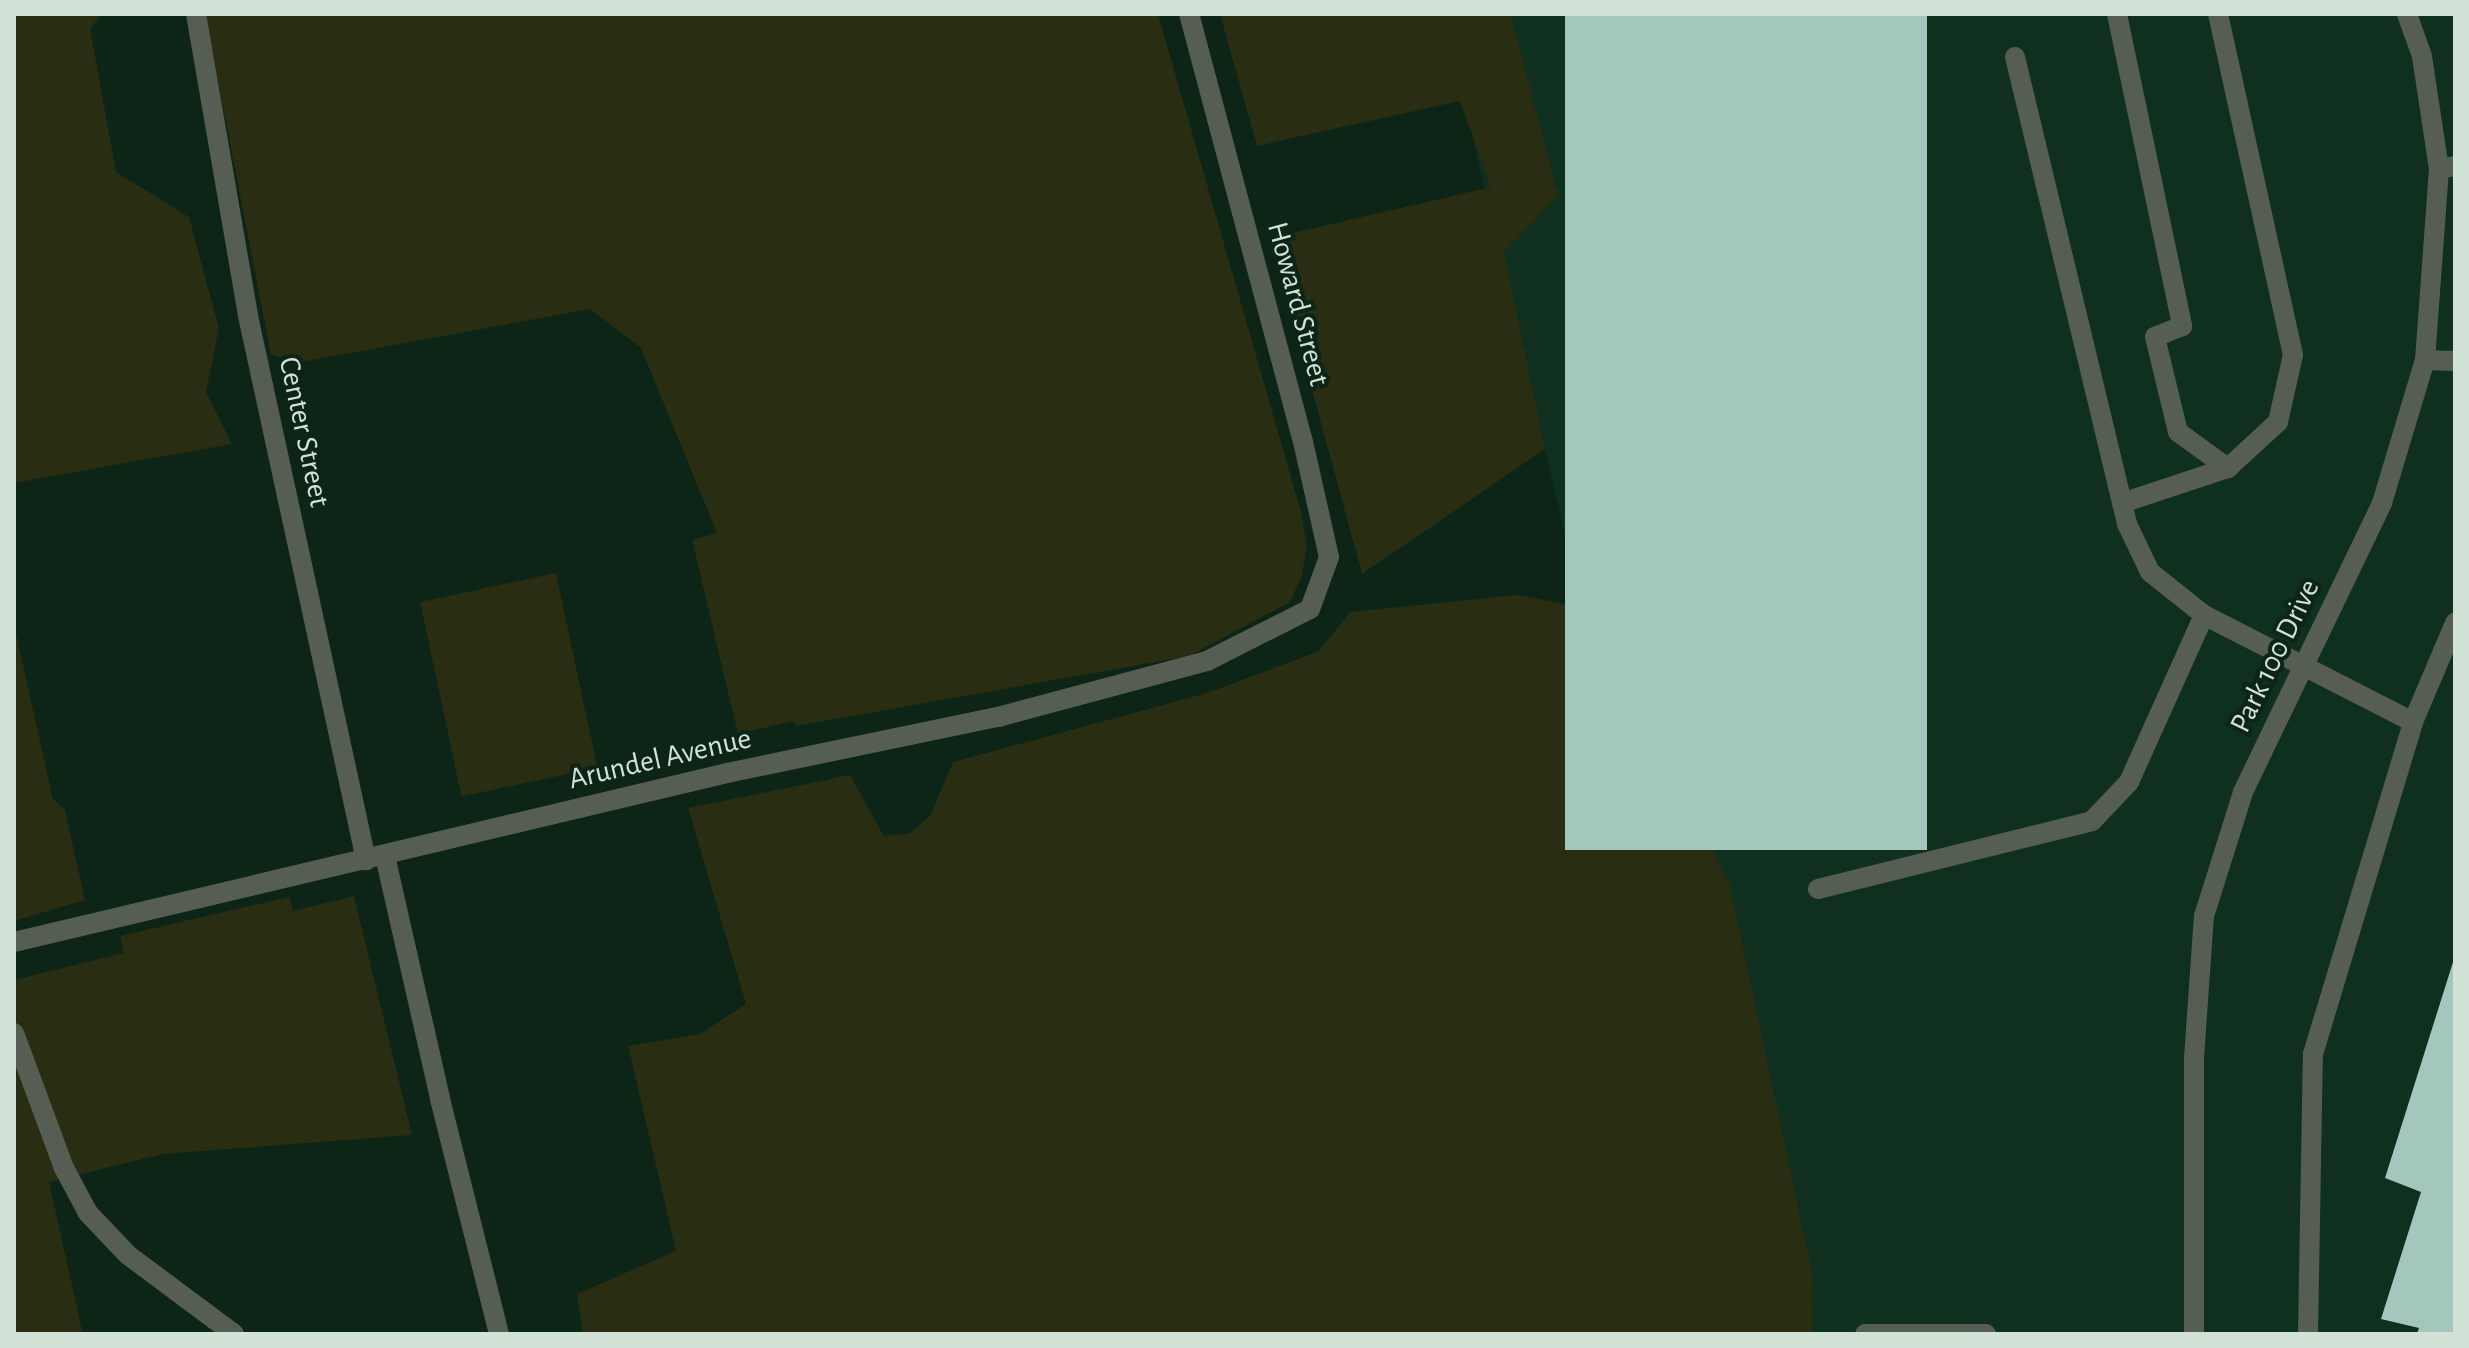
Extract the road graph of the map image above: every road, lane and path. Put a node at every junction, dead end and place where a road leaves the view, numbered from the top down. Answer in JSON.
{"nodes":[{"id":1,"x":196,"y":14,"type":"edge"},
{"id":2,"x":1189,"y":14,"type":"edge"},
{"id":3,"x":2117,"y":14,"type":"edge"},
{"id":4,"x":2218,"y":14,"type":"edge"},
{"id":5,"x":2407,"y":14,"type":"edge"},
{"id":6,"x":2015,"y":57,"type":"dead end"},
{"id":7,"x":2447,"y":168,"type":"edge"},
{"id":8,"x":2425,"y":360,"type":"junction"},
{"id":9,"x":2455,"y":361,"type":"edge"},
{"id":10,"x":2228,"y":468,"type":"junction"},
{"id":11,"x":2122,"y":503,"type":"junction"},
{"id":12,"x":1310,"y":609,"type":"joint"},
{"id":13,"x":2204,"y":615,"type":"junction"},
{"id":14,"x":2455,"y":623,"type":"edge"},
{"id":15,"x":2303,"y":668,"type":"junction"},
{"id":16,"x":2413,"y":722,"type":"junction"},
{"id":17,"x":376,"y":858,"type":"junction"},
{"id":18,"x":1818,"y":889,"type":"dead end"},
{"id":19,"x":14,"y":942,"type":"edge"},
{"id":20,"x":14,"y":1033,"type":"edge"},
{"id":21,"x":234,"y":1334,"type":"edge"},
{"id":22,"x":499,"y":1334,"type":"edge"},
{"id":23,"x":1865,"y":1334,"type":"edge"},
{"id":24,"x":1986,"y":1334,"type":"edge"},
{"id":25,"x":2194,"y":1334,"type":"edge"},
{"id":26,"x":2308,"y":1334,"type":"edge"}],
"edges":[{"from":1,"to":17,"type":"street","name":"Center Street"},
{"from":2,"to":12,"type":"street","name":"Howard Street"},
{"from":3,"to":10,"type":"street"},
{"from":4,"to":10,"type":"street"},
{"from":5,"to":7,"type":"street","name":"Park 100 Drive"},
{"from":6,"to":11,"type":"street"},
{"from":7,"to":8,"type":"street","name":"Park 100 Drive"},
{"from":8,"to":9,"type":"street"},
{"from":8,"to":15,"type":"street","name":"Park 100 Drive"},
{"from":10,"to":11,"type":"street"},
{"from":11,"to":13,"type":"street"},
{"from":12,"to":17,"type":"street","name":"Arundel Avenue"},
{"from":13,"to":15,"type":"street"},
{"from":13,"to":18,"type":"street"},
{"from":14,"to":16,"type":"street"},
{"from":15,"to":16,"type":"street"},
{"from":15,"to":25,"type":"street","name":"Park 100 Drive"},
{"from":16,"to":26,"type":"street"},
{"from":17,"to":19,"type":"street","name":"Arundel Avenue"},
{"from":17,"to":22,"type":"street","name":"Center Street"},
{"from":20,"to":21,"type":"street"},
{"from":23,"to":24,"type":"street"}]}
